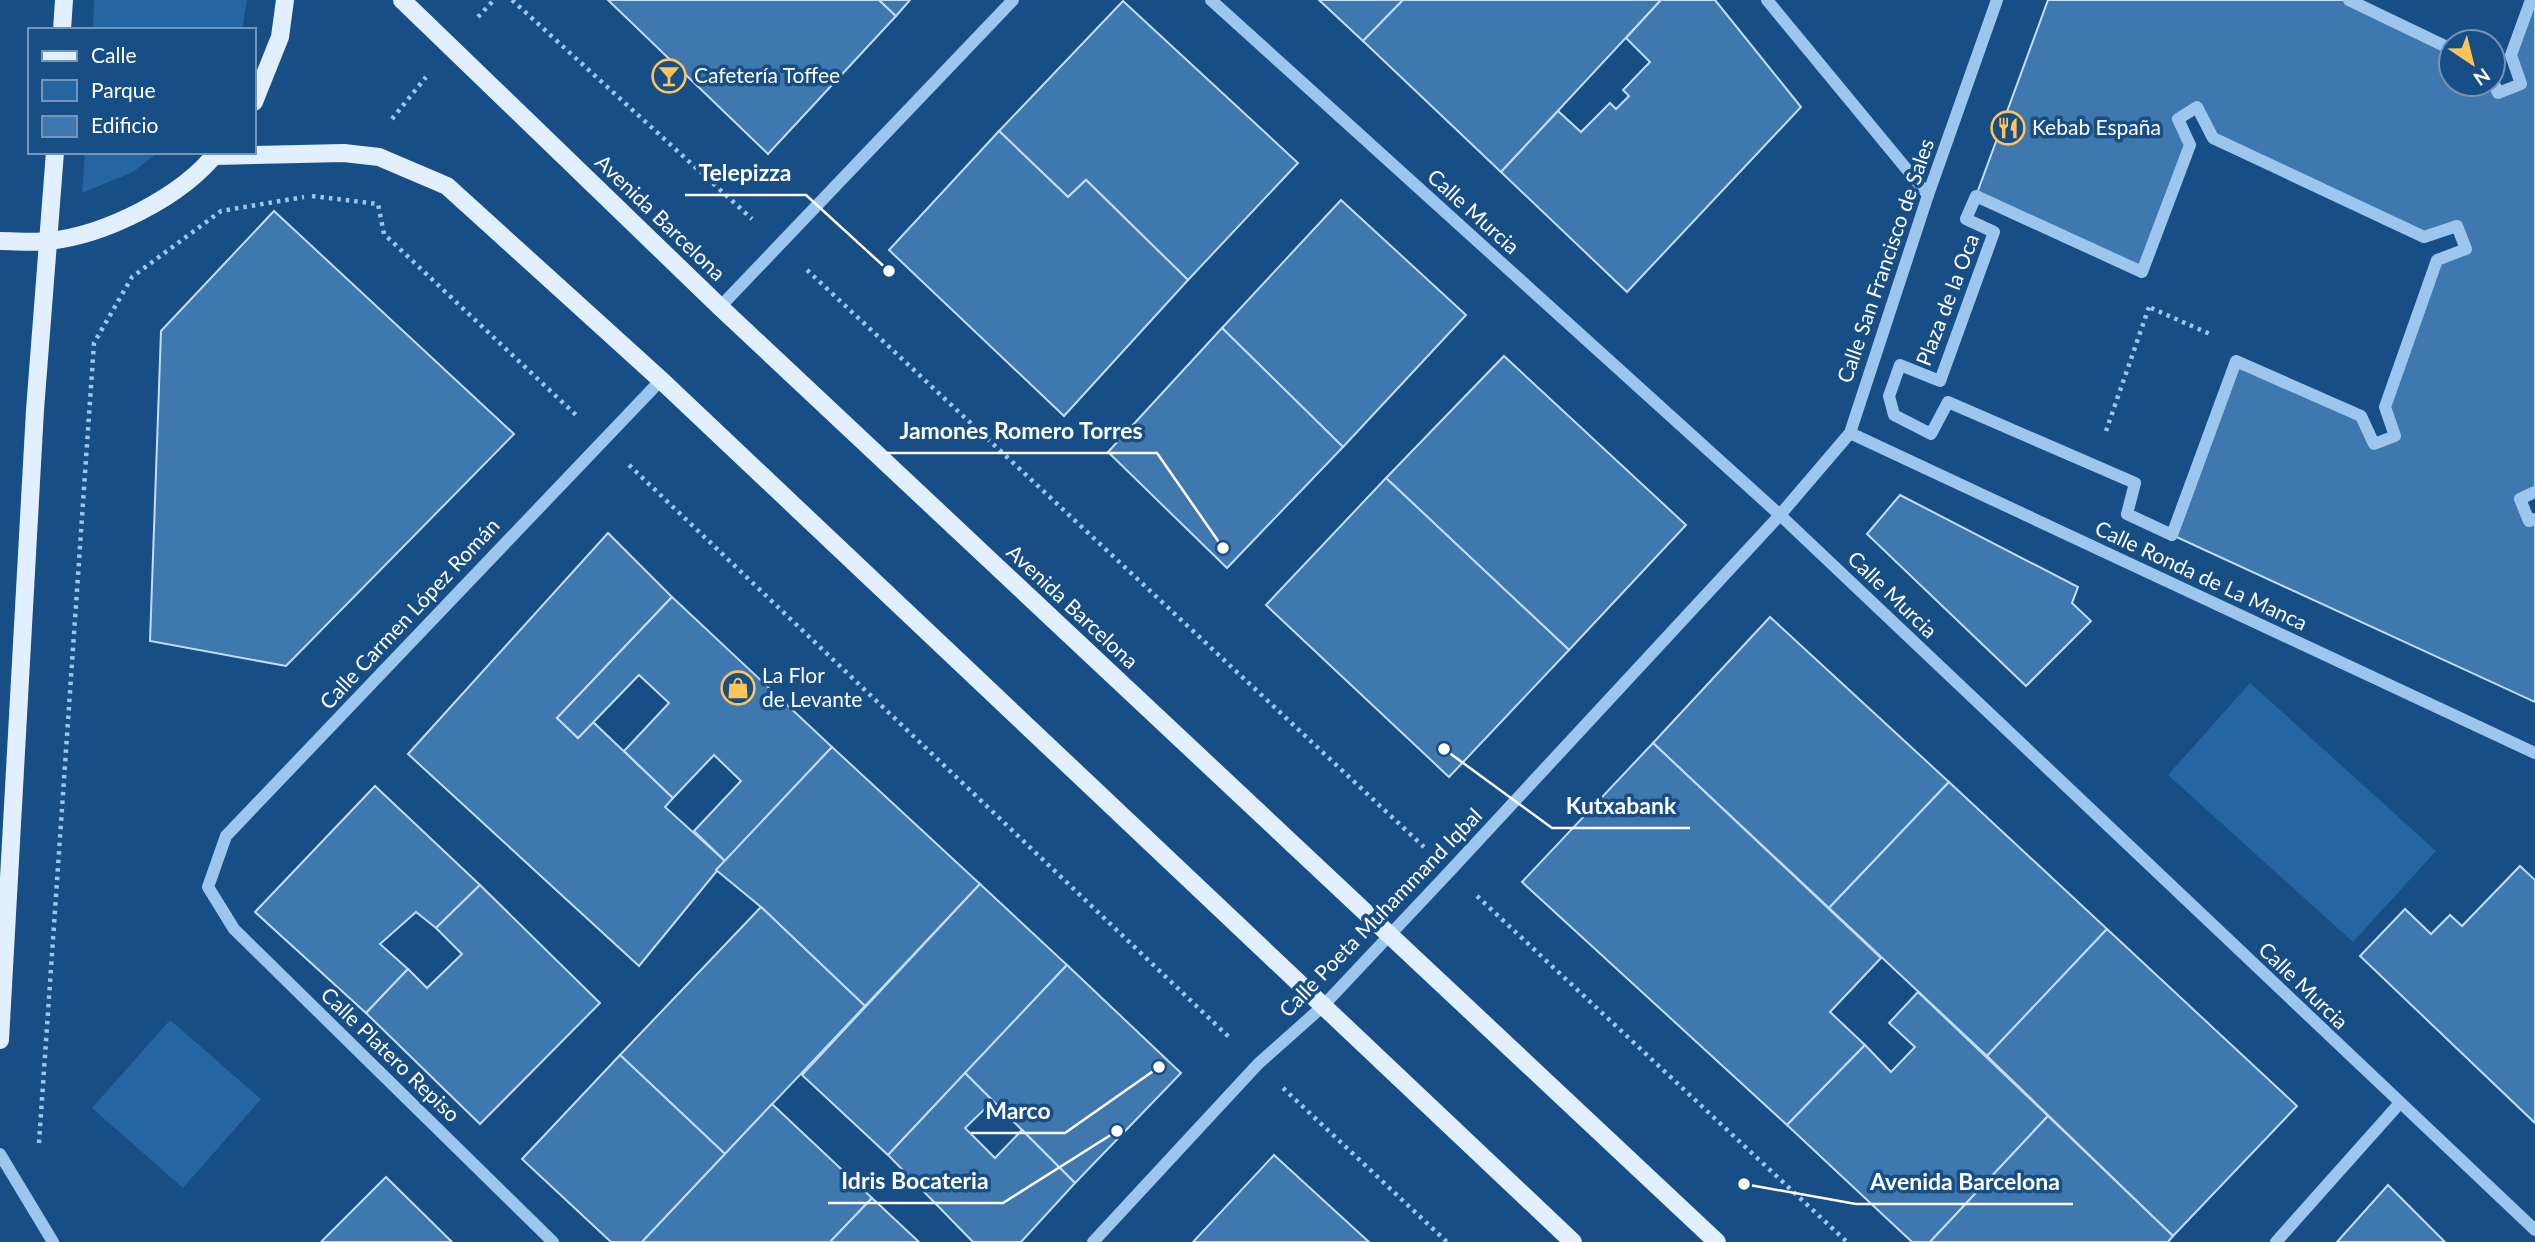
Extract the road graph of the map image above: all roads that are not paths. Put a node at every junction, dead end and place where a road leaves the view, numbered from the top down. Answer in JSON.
{"nodes":[{"id":1,"x":64,"y":0,"type":"edge"},
{"id":2,"x":285,"y":0,"type":"edge"},
{"id":3,"x":402,"y":0,"type":"edge"},
{"id":4,"x":1013,"y":0,"type":"edge"},
{"id":5,"x":1211,"y":0,"type":"edge"},
{"id":6,"x":1767,"y":0,"type":"edge"},
{"id":7,"x":1997,"y":0,"type":"edge"},
{"id":8,"x":2349,"y":0,"type":"edge"},
{"id":9,"x":2531,"y":0,"type":"edge"},
{"id":10,"x":62,"y":28,"type":"edge"},
{"id":11,"x":2437,"y":41,"type":"edge"},
{"id":12,"x":2507,"y":89,"type":"edge"},
{"id":13,"x":256,"y":97,"type":"edge"},
{"id":14,"x":54,"y":154,"type":"edge"},
{"id":15,"x":216,"y":154,"type":"edge"},
{"id":16,"x":256,"y":154,"type":"edge"},
{"id":17,"x":1928,"y":195,"type":"junction"},
{"id":18,"x":0,"y":241,"type":"edge"},
{"id":19,"x":49,"y":241,"type":"junction"},
{"id":20,"x":2466,"y":249,"type":"joint"},
{"id":21,"x":720,"y":307,"type":"junction"},
{"id":22,"x":661,"y":380,"type":"junction"},
{"id":23,"x":1850,"y":433,"type":"junction"},
{"id":24,"x":2535,"y":492,"type":"edge"},
{"id":25,"x":1780,"y":515,"type":"junction"},
{"id":26,"x":2535,"y":519,"type":"edge"},
{"id":27,"x":2535,"y":753,"type":"edge"},
{"id":28,"x":208,"y":887,"type":"joint"},
{"id":29,"x":1388,"y":936,"type":"junction"},
{"id":30,"x":1322,"y":1007,"type":"junction"},
{"id":31,"x":0,"y":1040,"type":"edge"},
{"id":32,"x":2399,"y":1104,"type":"junction"},
{"id":33,"x":0,"y":1154,"type":"edge"},
{"id":34,"x":2535,"y":1230,"type":"edge"},
{"id":35,"x":53,"y":1242,"type":"edge"},
{"id":36,"x":553,"y":1242,"type":"edge"},
{"id":37,"x":1093,"y":1242,"type":"edge"},
{"id":38,"x":1573,"y":1242,"type":"edge"},
{"id":39,"x":1717,"y":1242,"type":"edge"},
{"id":40,"x":2276,"y":1242,"type":"edge"}],
"edges":[{"from":1,"to":10,"type":"main road"},
{"from":2,"to":13,"type":"main road"},
{"from":3,"to":21,"type":"main road","name":"Avenida Barcelona"},
{"from":4,"to":21,"type":"street"},
{"from":5,"to":25,"type":"street","name":"Calle Murcia"},
{"from":6,"to":17,"type":"street"},
{"from":7,"to":17,"type":"street","name":"Calle San Francisco de Sales"},
{"from":8,"to":11,"type":"street"},
{"from":9,"to":12,"type":"street"},
{"from":14,"to":19,"type":"main road"},
{"from":15,"to":19,"type":"main road"},
{"from":16,"to":22,"type":"main road"},
{"from":17,"to":23,"type":"street","name":"Calle San Francisco de Sales"},
{"from":18,"to":19,"type":"main road"},
{"from":19,"to":31,"type":"main road"},
{"from":20,"to":20,"type":"street","name":"Plaza de la Oca"},
{"from":21,"to":29,"type":"main road","name":"Avenida Barcelona"},
{"from":22,"to":28,"type":"street","name":"Calle Carmen López Román"},
{"from":22,"to":30,"type":"main road"},
{"from":23,"to":25,"type":"street","name":"Calle San Francisco de Sales"},
{"from":23,"to":27,"type":"street","name":"Calle Ronda de La Manca"},
{"from":24,"to":26,"type":"street"},
{"from":25,"to":29,"type":"street","name":"Calle Poeta Muhammand Iqbal"},
{"from":25,"to":32,"type":"street","name":"Calle Murcia"},
{"from":28,"to":36,"type":"street","name":"Calle Platero Repiso"},
{"from":29,"to":30,"type":"street","name":"Calle Poeta Muhammand Iqbal"},
{"from":29,"to":39,"type":"main road","name":"Avenida Barcelona"},
{"from":30,"to":37,"type":"street","name":"Calle Poeta Muhammand Iqbal"},
{"from":30,"to":38,"type":"main road"},
{"from":32,"to":34,"type":"street","name":"Calle Murcia"},
{"from":32,"to":40,"type":"street"},
{"from":33,"to":35,"type":"street"}]}
